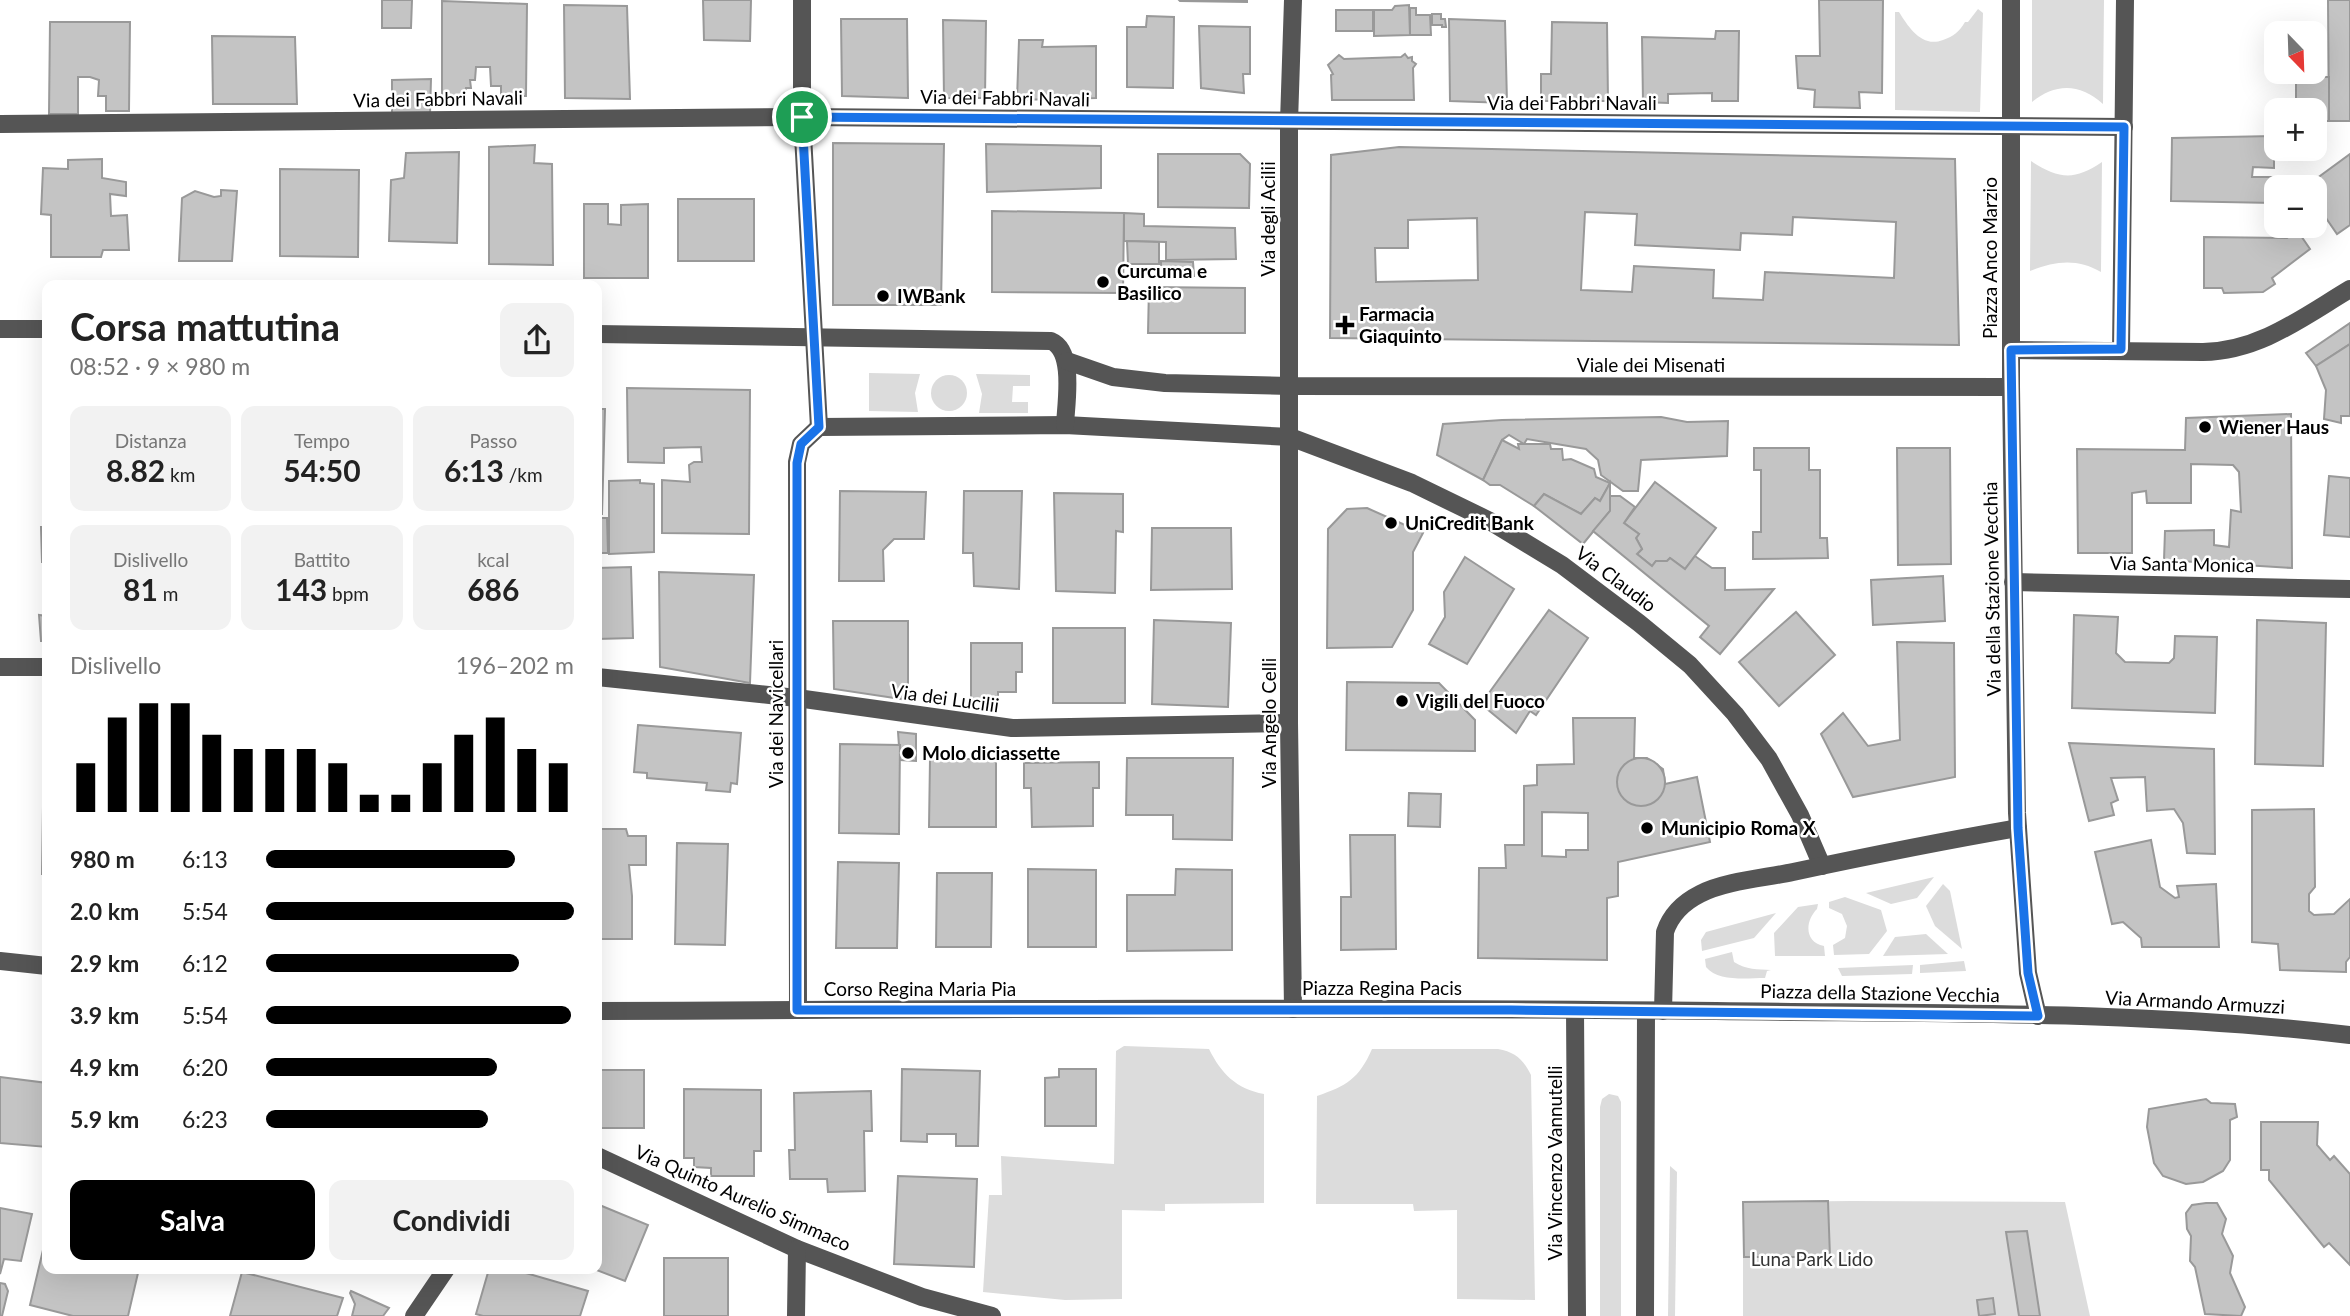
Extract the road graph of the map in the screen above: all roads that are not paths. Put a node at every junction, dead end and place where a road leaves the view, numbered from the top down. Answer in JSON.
{"nodes":[{"id":1,"x":802,"y":0,"type":"edge"},
{"id":2,"x":1293,"y":0,"type":"edge"},
{"id":3,"x":2011,"y":0,"type":"edge"},
{"id":4,"x":2125,"y":0,"type":"edge"},
{"id":5,"x":802,"y":117,"type":"junction"},
{"id":6,"x":1289,"y":122,"type":"junction"},
{"id":7,"x":0,"y":124,"type":"edge"},
{"id":8,"x":2010,"y":127,"type":"junction"},
{"id":9,"x":2124,"y":127,"type":"junction"},
{"id":10,"x":2350,"y":289,"type":"edge"},
{"id":11,"x":0,"y":329,"type":"edge"},
{"id":12,"x":42,"y":329,"type":"edge"},
{"id":13,"x":602,"y":334,"type":"edge"},
{"id":14,"x":816,"y":336,"type":"junction"},
{"id":15,"x":2121,"y":349,"type":"junction"},
{"id":16,"x":2011,"y":350,"type":"junction"},
{"id":17,"x":1067,"y":360,"type":"junction"},
{"id":18,"x":1290,"y":386,"type":"junction"},
{"id":19,"x":2011,"y":387,"type":"junction"},
{"id":20,"x":1065,"y":425,"type":"junction"},
{"id":21,"x":819,"y":427,"type":"junction"},
{"id":22,"x":1290,"y":437,"type":"junction"},
{"id":23,"x":2013,"y":582,"type":"junction"},
{"id":24,"x":2350,"y":589,"type":"edge"},
{"id":25,"x":0,"y":667,"type":"edge"},
{"id":26,"x":42,"y":667,"type":"edge"},
{"id":27,"x":602,"y":678,"type":"edge"},
{"id":28,"x":797,"y":698,"type":"junction"},
{"id":29,"x":1289,"y":723,"type":"junction"},
{"id":30,"x":2018,"y":828,"type":"junction"},
{"id":31,"x":1822,"y":866,"type":"junction"},
{"id":32,"x":0,"y":961,"type":"edge"},
{"id":33,"x":42,"y":965,"type":"edge"},
{"id":34,"x":1118,"y":1009,"type":"joint"},
{"id":35,"x":1293,"y":1009,"type":"junction"},
{"id":36,"x":797,"y":1010,"type":"junction"},
{"id":37,"x":1575,"y":1010,"type":"junction"},
{"id":38,"x":602,"y":1011,"type":"edge"},
{"id":39,"x":1654,"y":1011,"type":"junction"},
{"id":40,"x":2038,"y":1016,"type":"junction"},
{"id":41,"x":2350,"y":1035,"type":"edge"},
{"id":42,"x":602,"y":1158,"type":"edge"},
{"id":43,"x":797,"y":1249,"type":"junction"},
{"id":44,"x":443,"y":1274,"type":"edge"},
{"id":45,"x":414,"y":1316,"type":"edge"},
{"id":46,"x":796,"y":1316,"type":"edge"},
{"id":47,"x":992,"y":1316,"type":"edge"},
{"id":48,"x":1577,"y":1316,"type":"edge"},
{"id":49,"x":1645,"y":1316,"type":"edge"}],
"edges":[{"from":1,"to":5,"type":"street"},
{"from":2,"to":6,"type":"street","name":"Via degli Acilii"},
{"from":3,"to":8,"type":"street","name":"Piazza Anco Marzio"},
{"from":4,"to":9,"type":"street"},
{"from":5,"to":6,"type":"street","name":"Via dei Fabbri Navali"},
{"from":5,"to":7,"type":"street","name":"Via dei Fabbri Navali"},
{"from":5,"to":14,"type":"street"},
{"from":6,"to":8,"type":"street","name":"Via dei Fabbri Navali"},
{"from":6,"to":18,"type":"street","name":"Via degli Acilii"},
{"from":8,"to":9,"type":"street"},
{"from":8,"to":16,"type":"street","name":"Piazza Anco Marzio"},
{"from":9,"to":15,"type":"street"},
{"from":10,"to":15,"type":"street","name":"Piazza Anco Marzio"},
{"from":11,"to":12,"type":"street"},
{"from":13,"to":14,"type":"street","name":"Viale dei Misenati"},
{"from":14,"to":17,"type":"street","name":"Viale dei Misenati"},
{"from":14,"to":21,"type":"street"},
{"from":15,"to":16,"type":"street","name":"Piazza Anco Marzio"},
{"from":16,"to":19,"type":"street","name":"Via della Stazione Vecchia"},
{"from":17,"to":18,"type":"street","name":"Viale dei Misenati"},
{"from":17,"to":20,"type":"street"},
{"from":18,"to":19,"type":"street","name":"Viale dei Misenati"},
{"from":18,"to":22,"type":"street","name":"Via degli Acilii"},
{"from":19,"to":23,"type":"street","name":"Via della Stazione Vecchia"},
{"from":20,"to":21,"type":"street","name":"Via Claudio"},
{"from":20,"to":22,"type":"street","name":"Via Claudio"},
{"from":21,"to":28,"type":"street","name":"Via dei Navicellari"},
{"from":22,"to":29,"type":"street","name":"Via Angelo Celli"},
{"from":22,"to":31,"type":"street","name":"Via Claudio"},
{"from":23,"to":24,"type":"street","name":"Via Santa Monica"},
{"from":23,"to":30,"type":"street","name":"Via della Stazione Vecchia"},
{"from":25,"to":26,"type":"street"},
{"from":27,"to":28,"type":"street","name":"Via dei Lucilii"},
{"from":28,"to":29,"type":"street","name":"Via dei Lucilii"},
{"from":28,"to":36,"type":"street","name":"Via dei Navicellari"},
{"from":29,"to":35,"type":"street","name":"Via Angelo Celli"},
{"from":30,"to":31,"type":"street"},
{"from":30,"to":40,"type":"street"},
{"from":31,"to":39,"type":"street"},
{"from":32,"to":33,"type":"street"},
{"from":34,"to":35,"type":"street","name":"Piazza Regina Pacis"},
{"from":34,"to":36,"type":"street","name":"Corso Regina Maria Pia"},
{"from":35,"to":37,"type":"street","name":"Piazza Regina Pacis"},
{"from":36,"to":38,"type":"street","name":"Corso Regina Maria Pia"},
{"from":37,"to":39,"type":"street","name":"Piazza Regina Pacis"},
{"from":37,"to":48,"type":"street","name":"Via Vincenzo Vannutelli"},
{"from":39,"to":40,"type":"street","name":"Piazza della Stazione Vecchia"},
{"from":39,"to":49,"type":"street"},
{"from":40,"to":41,"type":"street","name":"Via Armando Armuzzi"},
{"from":42,"to":43,"type":"street","name":"Via Quinto Aurelio Simmaco"},
{"from":43,"to":46,"type":"street"},
{"from":43,"to":47,"type":"street","name":"Via Quinto Aurelio Simmaco"},
{"from":44,"to":45,"type":"street"}]}
